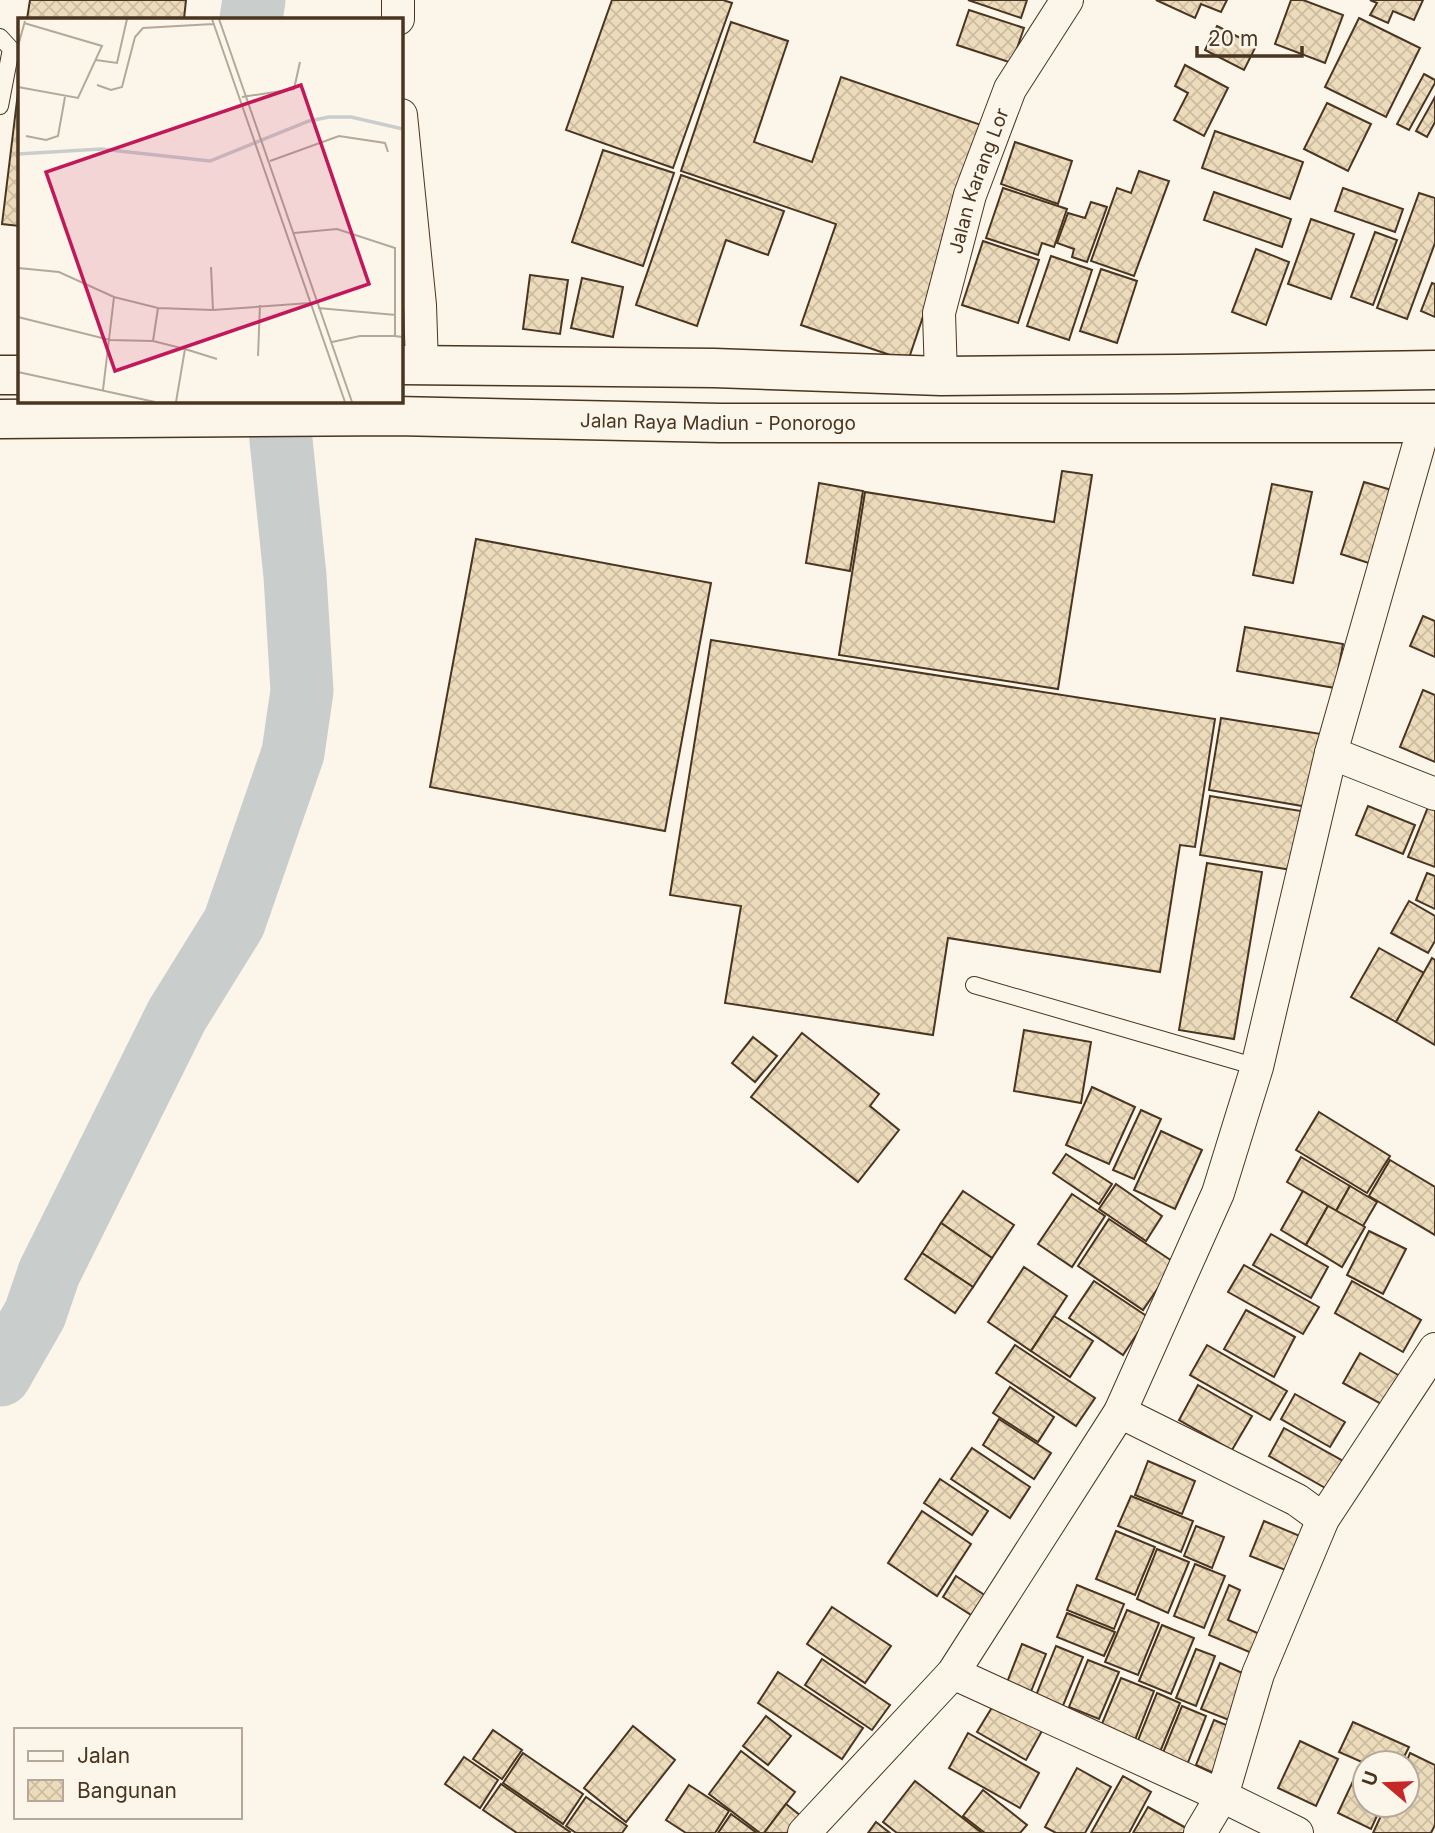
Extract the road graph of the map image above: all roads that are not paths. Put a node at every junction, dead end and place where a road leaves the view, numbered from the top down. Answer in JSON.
{"nodes":[{"id":1,"x":398,"y":0,"type":"edge"},
{"id":2,"x":1067,"y":0,"type":"edge"},
{"id":3,"x":398,"y":18,"type":"edge"},
{"id":4,"x":0,"y":37,"type":"edge"},
{"id":5,"x":0,"y":106,"type":"edge"},
{"id":6,"x":402,"y":133,"type":"edge"},
{"id":7,"x":414,"y":347,"type":"edge"},
{"id":8,"x":714,"y":368,"type":"junction"},
{"id":9,"x":1435,"y":370,"type":"edge"},
{"id":10,"x":0,"y":375,"type":"edge"},
{"id":11,"x":18,"y":375,"type":"edge"},
{"id":12,"x":942,"y":376,"type":"junction"},
{"id":13,"x":0,"y":419,"type":"edge"},
{"id":14,"x":720,"y":423,"type":"junction"},
{"id":15,"x":1430,"y":423,"type":"edge"},
{"id":16,"x":1331,"y":753,"type":"junction"},
{"id":17,"x":1435,"y":794,"type":"edge"},
{"id":18,"x":974,"y":985,"type":"dead end"},
{"id":19,"x":1257,"y":1067,"type":"junction"},
{"id":20,"x":1435,"y":1349,"type":"edge"},
{"id":21,"x":1120,"y":1412,"type":"junction"},
{"id":22,"x":1323,"y":1520,"type":"junction"},
{"id":23,"x":953,"y":1673,"type":"junction"},
{"id":24,"x":1222,"y":1796,"type":"junction"},
{"id":25,"x":804,"y":1833,"type":"edge"},
{"id":26,"x":1200,"y":1833,"type":"edge"},
{"id":27,"x":1297,"y":1833,"type":"edge"}],
"edges":[{"from":1,"to":3,"type":"street"},
{"from":2,"to":12,"type":"street","name":"Jalan Karang Lor"},
{"from":4,"to":5,"type":"lane"},
{"from":6,"to":7,"type":"street"},
{"from":7,"to":8,"type":"highway"},
{"from":8,"to":12,"type":"highway"},
{"from":8,"to":14,"type":"highway"},
{"from":9,"to":12,"type":"highway"},
{"from":10,"to":11,"type":"highway"},
{"from":13,"to":14,"type":"highway","name":"Jalan Raya Madiun - Ponorogo"},
{"from":14,"to":15,"type":"highway","name":"Jalan Raya Madiun - Ponorogo"},
{"from":15,"to":16,"type":"street"},
{"from":16,"to":17,"type":"street"},
{"from":16,"to":19,"type":"street"},
{"from":18,"to":19,"type":"lane"},
{"from":19,"to":21,"type":"street"},
{"from":20,"to":22,"type":"street"},
{"from":21,"to":22,"type":"street"},
{"from":21,"to":23,"type":"street"},
{"from":22,"to":24,"type":"street"},
{"from":23,"to":24,"type":"street"},
{"from":23,"to":25,"type":"street"},
{"from":24,"to":26,"type":"street"},
{"from":24,"to":27,"type":"street"}]}
